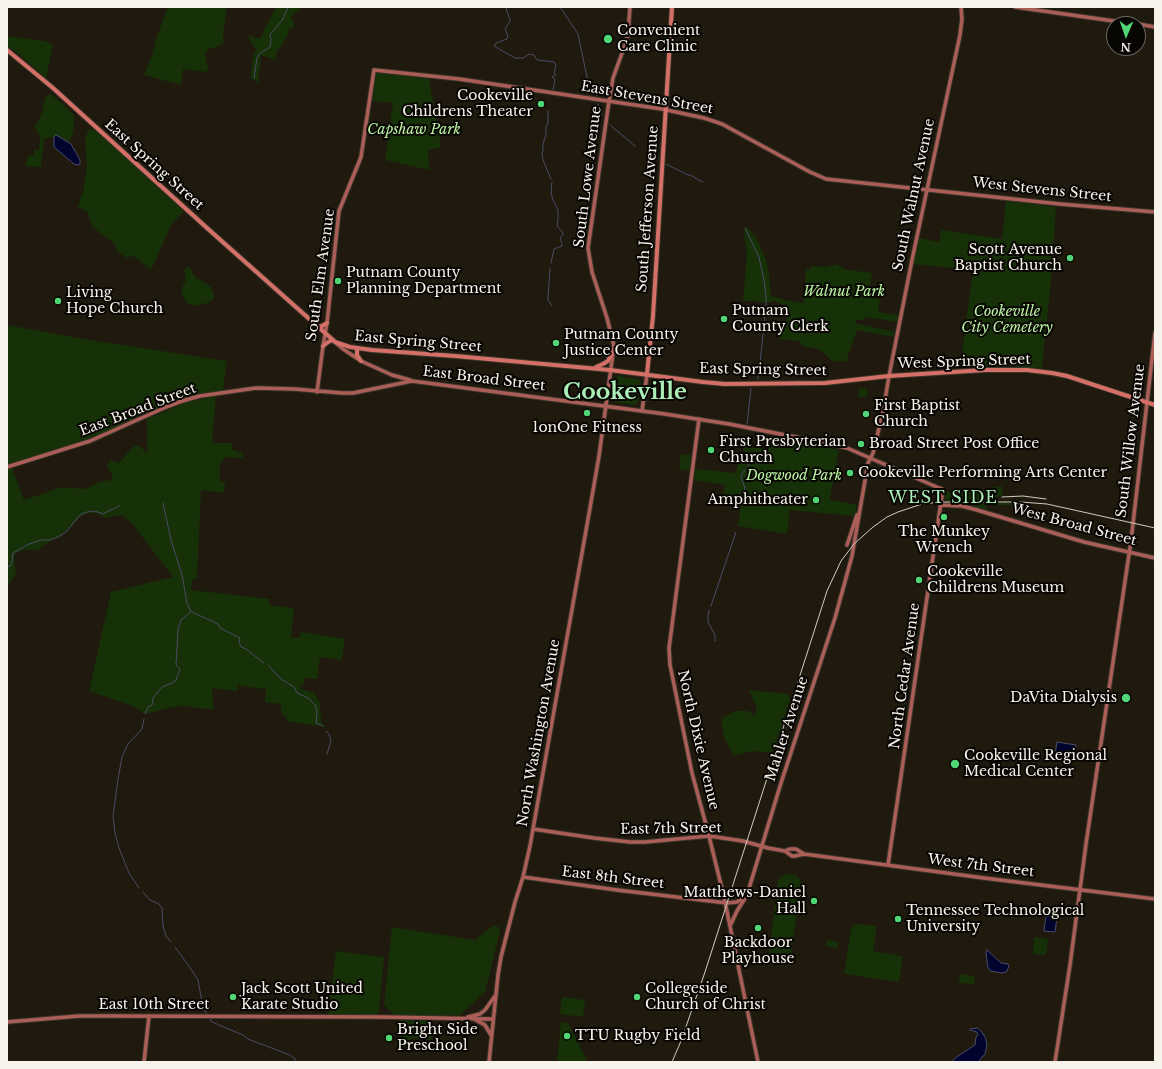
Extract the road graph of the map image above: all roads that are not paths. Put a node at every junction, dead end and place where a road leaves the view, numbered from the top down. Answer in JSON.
{"nodes":[{"id":1,"x":630,"y":7,"type":"edge"},
{"id":2,"x":672,"y":7,"type":"edge"},
{"id":3,"x":961,"y":7,"type":"edge"},
{"id":4,"x":1015,"y":7,"type":"edge"},
{"id":5,"x":1106,"y":20,"type":"edge"},
{"id":6,"x":7,"y":50,"type":"edge"},
{"id":7,"x":374,"y":70,"type":"joint"},
{"id":8,"x":609,"y":101,"type":"junction"},
{"id":9,"x":665,"y":110,"type":"junction"},
{"id":10,"x":927,"y":190,"type":"junction"},
{"id":11,"x":1155,"y":212,"type":"edge"},
{"id":12,"x":327,"y":323,"type":"junction"},
{"id":13,"x":318,"y":327,"type":"junction"},
{"id":14,"x":325,"y":333,"type":"junction"},
{"id":15,"x":1155,"y":333,"type":"edge"},
{"id":16,"x":334,"y":341,"type":"junction"},
{"id":17,"x":323,"y":346,"type":"junction"},
{"id":18,"x":357,"y":348,"type":"junction"},
{"id":19,"x":613,"y":350,"type":"junction"},
{"id":20,"x":361,"y":361,"type":"junction"},
{"id":21,"x":594,"y":368,"type":"junction"},
{"id":22,"x":610,"y":370,"type":"junction"},
{"id":23,"x":647,"y":374,"type":"junction"},
{"id":24,"x":889,"y":376,"type":"junction"},
{"id":25,"x":412,"y":381,"type":"junction"},
{"id":26,"x":317,"y":392,"type":"junction"},
{"id":27,"x":1146,"y":402,"type":"junction"},
{"id":28,"x":1155,"y":405,"type":"edge"},
{"id":29,"x":605,"y":407,"type":"junction"},
{"id":30,"x":642,"y":411,"type":"junction"},
{"id":31,"x":699,"y":419,"type":"junction"},
{"id":32,"x":870,"y":458,"type":"junction"},
{"id":33,"x":7,"y":467,"type":"edge"},
{"id":34,"x":942,"y":495,"type":"junction"},
{"id":35,"x":860,"y":504,"type":"junction"},
{"id":36,"x":941,"y":505,"type":"junction"},
{"id":37,"x":951,"y":505,"type":"junction"},
{"id":38,"x":847,"y":545,"type":"dead end"},
{"id":39,"x":1129,"y":552,"type":"junction"},
{"id":40,"x":1155,"y":558,"type":"edge"},
{"id":41,"x":533,"y":830,"type":"junction"},
{"id":42,"x":709,"y":836,"type":"junction"},
{"id":43,"x":762,"y":846,"type":"junction"},
{"id":44,"x":785,"y":851,"type":"junction"},
{"id":45,"x":804,"y":854,"type":"junction"},
{"id":46,"x":888,"y":865,"type":"junction"},
{"id":47,"x":523,"y":877,"type":"junction"},
{"id":48,"x":1080,"y":890,"type":"junction"},
{"id":49,"x":747,"y":895,"type":"junction"},
{"id":50,"x":1155,"y":899,"type":"edge"},
{"id":51,"x":737,"y":902,"type":"junction"},
{"id":52,"x":725,"y":903,"type":"junction"},
{"id":53,"x":727,"y":912,"type":"junction"},
{"id":54,"x":730,"y":926,"type":"junction"},
{"id":55,"x":496,"y":995,"type":"junction"},
{"id":56,"x":149,"y":1016,"type":"junction"},
{"id":57,"x":463,"y":1018,"type":"junction"},
{"id":58,"x":473,"y":1018,"type":"junction"},
{"id":59,"x":493,"y":1019,"type":"junction"},
{"id":60,"x":7,"y":1022,"type":"edge"},
{"id":61,"x":491,"y":1035,"type":"junction"},
{"id":62,"x":144,"y":1062,"type":"edge"},
{"id":63,"x":488,"y":1062,"type":"edge"},
{"id":64,"x":758,"y":1062,"type":"edge"},
{"id":65,"x":1055,"y":1062,"type":"edge"}],
"edges":[{"from":1,"to":8,"type":"street","name":"South Lowe Avenue"},
{"from":2,"to":9,"type":"main road","name":"South Jefferson Avenue"},
{"from":3,"to":10,"type":"street","name":"South Walnut Avenue"},
{"from":4,"to":5,"type":"street"},
{"from":6,"to":13,"type":"main road","name":"East Spring Street"},
{"from":7,"to":8,"type":"street","name":"East Stevens Street"},
{"from":7,"to":12,"type":"street","name":"South Elm Avenue"},
{"from":8,"to":9,"type":"street","name":"East Stevens Street"},
{"from":8,"to":19,"type":"street","name":"South Lowe Avenue"},
{"from":9,"to":10,"type":"street","name":"East Stevens Street"},
{"from":9,"to":23,"type":"main road","name":"South Jefferson Avenue"},
{"from":10,"to":11,"type":"street","name":"West Stevens Street"},
{"from":10,"to":24,"type":"street","name":"South Walnut Avenue"},
{"from":12,"to":13,"type":"main road"},
{"from":12,"to":14,"type":"street","name":"South Elm Avenue"},
{"from":13,"to":14,"type":"main road","name":"East Spring Street"},
{"from":14,"to":16,"type":"main road","name":"East Spring Street"},
{"from":14,"to":17,"type":"street","name":"South Elm Avenue"},
{"from":15,"to":27,"type":"street","name":"South Willow Avenue"},
{"from":16,"to":17,"type":"main road"},
{"from":16,"to":18,"type":"main road","name":"East Spring Street"},
{"from":16,"to":20,"type":"street"},
{"from":17,"to":26,"type":"street","name":"South Elm Avenue"},
{"from":18,"to":20,"type":"main road"},
{"from":18,"to":21,"type":"main road","name":"East Spring Street"},
{"from":19,"to":21,"type":"main road"},
{"from":19,"to":22,"type":"street","name":"South Lowe Avenue"},
{"from":20,"to":25,"type":"street"},
{"from":21,"to":22,"type":"main road","name":"East Spring Street"},
{"from":22,"to":23,"type":"main road","name":"East Spring Street"},
{"from":22,"to":29,"type":"street","name":"North Washington Avenue"},
{"from":23,"to":24,"type":"main road","name":"East Spring Street"},
{"from":23,"to":30,"type":"street","name":"South Jefferson Avenue"},
{"from":24,"to":27,"type":"main road","name":"West Spring Street"},
{"from":24,"to":32,"type":"street","name":"South Walnut Avenue"},
{"from":25,"to":26,"type":"street","name":"East Broad Street"},
{"from":25,"to":29,"type":"street","name":"East Broad Street"},
{"from":26,"to":33,"type":"street","name":"East Broad Street"},
{"from":27,"to":28,"type":"main road","name":"West Spring Street"},
{"from":27,"to":39,"type":"street","name":"South Willow Avenue"},
{"from":29,"to":30,"type":"street","name":"East Broad Street"},
{"from":29,"to":41,"type":"street","name":"North Washington Avenue"},
{"from":30,"to":31,"type":"street","name":"East Broad Street"},
{"from":31,"to":32,"type":"street","name":"East Broad Street"},
{"from":31,"to":42,"type":"street","name":"North Dixie Avenue"},
{"from":32,"to":34,"type":"street","name":"North Cedar Avenue"},
{"from":32,"to":35,"type":"street","name":"South Walnut Avenue"},
{"from":34,"to":36,"type":"street","name":"North Cedar Avenue"},
{"from":34,"to":37,"type":"street"},
{"from":35,"to":38,"type":"street"},
{"from":35,"to":43,"type":"street","name":"Mahler Avenue"},
{"from":36,"to":37,"type":"street","name":"West Broad Street"},
{"from":36,"to":46,"type":"street","name":"North Cedar Avenue"},
{"from":37,"to":39,"type":"street","name":"West Broad Street"},
{"from":39,"to":40,"type":"street","name":"West Broad Street"},
{"from":39,"to":48,"type":"street","name":"South Willow Avenue"},
{"from":41,"to":42,"type":"street","name":"East 7th Street"},
{"from":41,"to":47,"type":"street","name":"North Washington Avenue"},
{"from":42,"to":43,"type":"street","name":"East 7th Street"},
{"from":42,"to":52,"type":"street","name":"North Dixie Avenue"},
{"from":43,"to":44,"type":"street","name":"West 7th Street"},
{"from":43,"to":49,"type":"street","name":"Mahler Avenue"},
{"from":44,"to":45,"type":"street","name":"West 7th Street"},
{"from":44,"to":45,"type":"street","name":"West 7th Street"},
{"from":45,"to":46,"type":"street","name":"West 7th Street"},
{"from":46,"to":48,"type":"street","name":"West 7th Street"},
{"from":47,"to":52,"type":"street","name":"East 8th Street"},
{"from":47,"to":55,"type":"street","name":"North Washington Avenue"},
{"from":48,"to":50,"type":"street","name":"West 7th Street"},
{"from":48,"to":65,"type":"street","name":"South Willow Avenue"},
{"from":49,"to":51,"type":"street"},
{"from":49,"to":54,"type":"street","name":"Mahler Avenue"},
{"from":51,"to":52,"type":"street"},
{"from":51,"to":53,"type":"street"},
{"from":52,"to":53,"type":"street","name":"North Dixie Avenue"},
{"from":53,"to":54,"type":"street","name":"North Dixie Avenue"},
{"from":54,"to":64,"type":"street","name":"North Dixie Avenue"},
{"from":55,"to":57,"type":"street"},
{"from":55,"to":59,"type":"street","name":"North Washington Avenue"},
{"from":56,"to":57,"type":"street","name":"East 10th Street"},
{"from":56,"to":60,"type":"street","name":"East 10th Street"},
{"from":56,"to":62,"type":"street"},
{"from":57,"to":58,"type":"street","name":"East 10th Street"},
{"from":58,"to":59,"type":"street","name":"East 10th Street"},
{"from":58,"to":61,"type":"street"},
{"from":59,"to":61,"type":"street","name":"North Washington Avenue"},
{"from":61,"to":63,"type":"street","name":"North Washington Avenue"}]}
